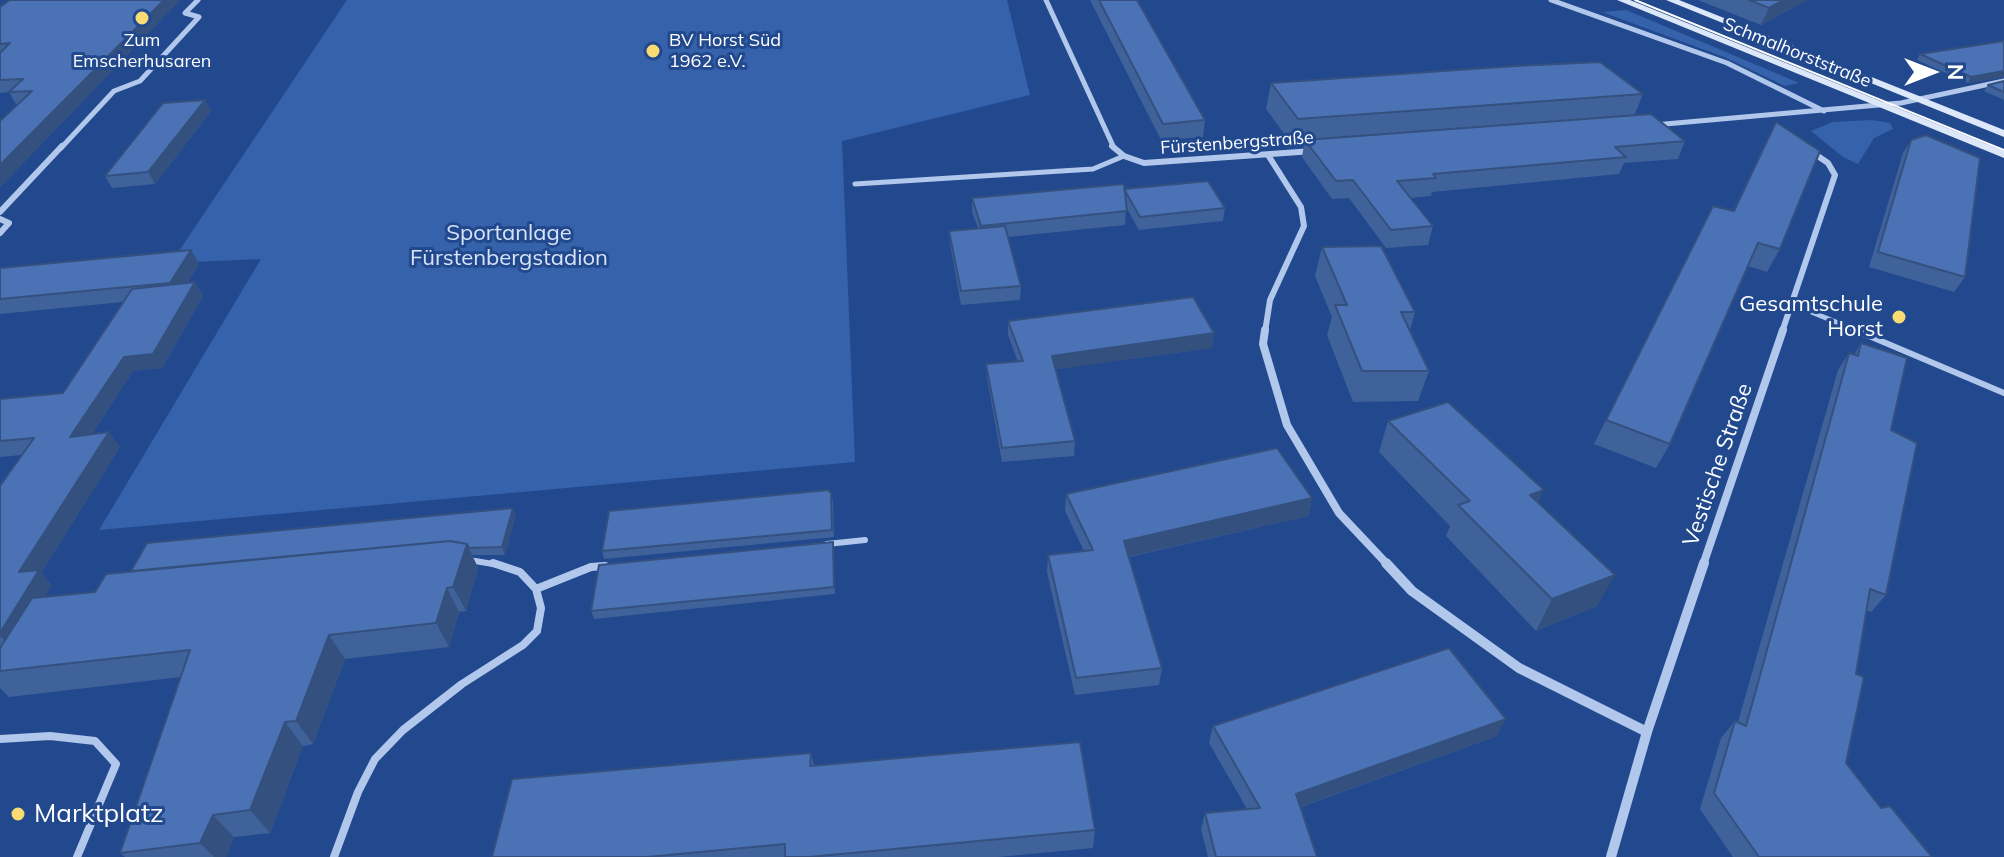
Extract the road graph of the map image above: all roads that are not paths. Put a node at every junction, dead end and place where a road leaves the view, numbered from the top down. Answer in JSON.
{"nodes":[{"id":1,"x":198,"y":0,"type":"edge"},
{"id":2,"x":1046,"y":0,"type":"edge"},
{"id":3,"x":1551,"y":0,"type":"edge"},
{"id":4,"x":1622,"y":0,"type":"edge"},
{"id":5,"x":1671,"y":0,"type":"edge"},
{"id":6,"x":2004,"y":81,"type":"edge"},
{"id":7,"x":1918,"y":99,"type":"junction"},
{"id":8,"x":1878,"y":105,"type":"junction"},
{"id":9,"x":1826,"y":112,"type":"junction"},
{"id":10,"x":1763,"y":116,"type":"junction"},
{"id":11,"x":1774,"y":124,"type":"edge"},
{"id":12,"x":1639,"y":126,"type":"edge"},
{"id":13,"x":2004,"y":134,"type":"edge"},
{"id":14,"x":1796,"y":140,"type":"edge"},
{"id":15,"x":1314,"y":151,"type":"edge"},
{"id":16,"x":1268,"y":155,"type":"junction"},
{"id":17,"x":2004,"y":155,"type":"edge"},
{"id":18,"x":1124,"y":156,"type":"junction"},
{"id":19,"x":855,"y":184,"type":"dead end"},
{"id":20,"x":0,"y":212,"type":"edge"},
{"id":21,"x":0,"y":219,"type":"edge"},
{"id":22,"x":0,"y":233,"type":"edge"},
{"id":23,"x":1792,"y":304,"type":"junction"},
{"id":24,"x":2004,"y":393,"type":"edge"},
{"id":25,"x":865,"y":540,"type":"dead end"},
{"id":26,"x":819,"y":545,"type":"edge"},
{"id":27,"x":462,"y":559,"type":"edge"},
{"id":28,"x":622,"y":564,"type":"edge"},
{"id":29,"x":536,"y":589,"type":"junction"},
{"id":30,"x":1647,"y":732,"type":"junction"},
{"id":31,"x":0,"y":739,"type":"edge"},
{"id":32,"x":77,"y":857,"type":"edge"},
{"id":33,"x":334,"y":857,"type":"edge"},
{"id":34,"x":1611,"y":857,"type":"edge"}],
"edges":[{"from":1,"to":20,"type":"street"},
{"from":2,"to":18,"type":"street"},
{"from":3,"to":9,"type":"street","name":"Schmalhorststraße"},
{"from":4,"to":8,"type":"main road","name":"Schmalhorststraße"},
{"from":5,"to":7,"type":"main road","name":"Schmalhorststraße"},
{"from":6,"to":7,"type":"street"},
{"from":7,"to":8,"type":"street"},
{"from":7,"to":13,"type":"main road","name":"Schmalhorststraße"},
{"from":8,"to":9,"type":"street"},
{"from":8,"to":17,"type":"main road","name":"Schmalhorststraße"},
{"from":9,"to":10,"type":"street"},
{"from":10,"to":11,"type":"street"},
{"from":10,"to":12,"type":"street"},
{"from":14,"to":23,"type":"street","name":"Vestische Straße"},
{"from":15,"to":16,"type":"street","name":"Fürstenbergstraße"},
{"from":16,"to":18,"type":"street","name":"Fürstenbergstraße"},
{"from":16,"to":30,"type":"street"},
{"from":18,"to":19,"type":"lane","name":"Fürstenbergstraße"},
{"from":21,"to":22,"type":"street"},
{"from":23,"to":24,"type":"lane"},
{"from":23,"to":30,"type":"street","name":"Vestische Straße"},
{"from":25,"to":26,"type":"lane"},
{"from":27,"to":29,"type":"lane"},
{"from":28,"to":29,"type":"lane"},
{"from":29,"to":33,"type":"lane"},
{"from":30,"to":34,"type":"street","name":"Vestische Straße"},
{"from":31,"to":32,"type":"lane"}]}
